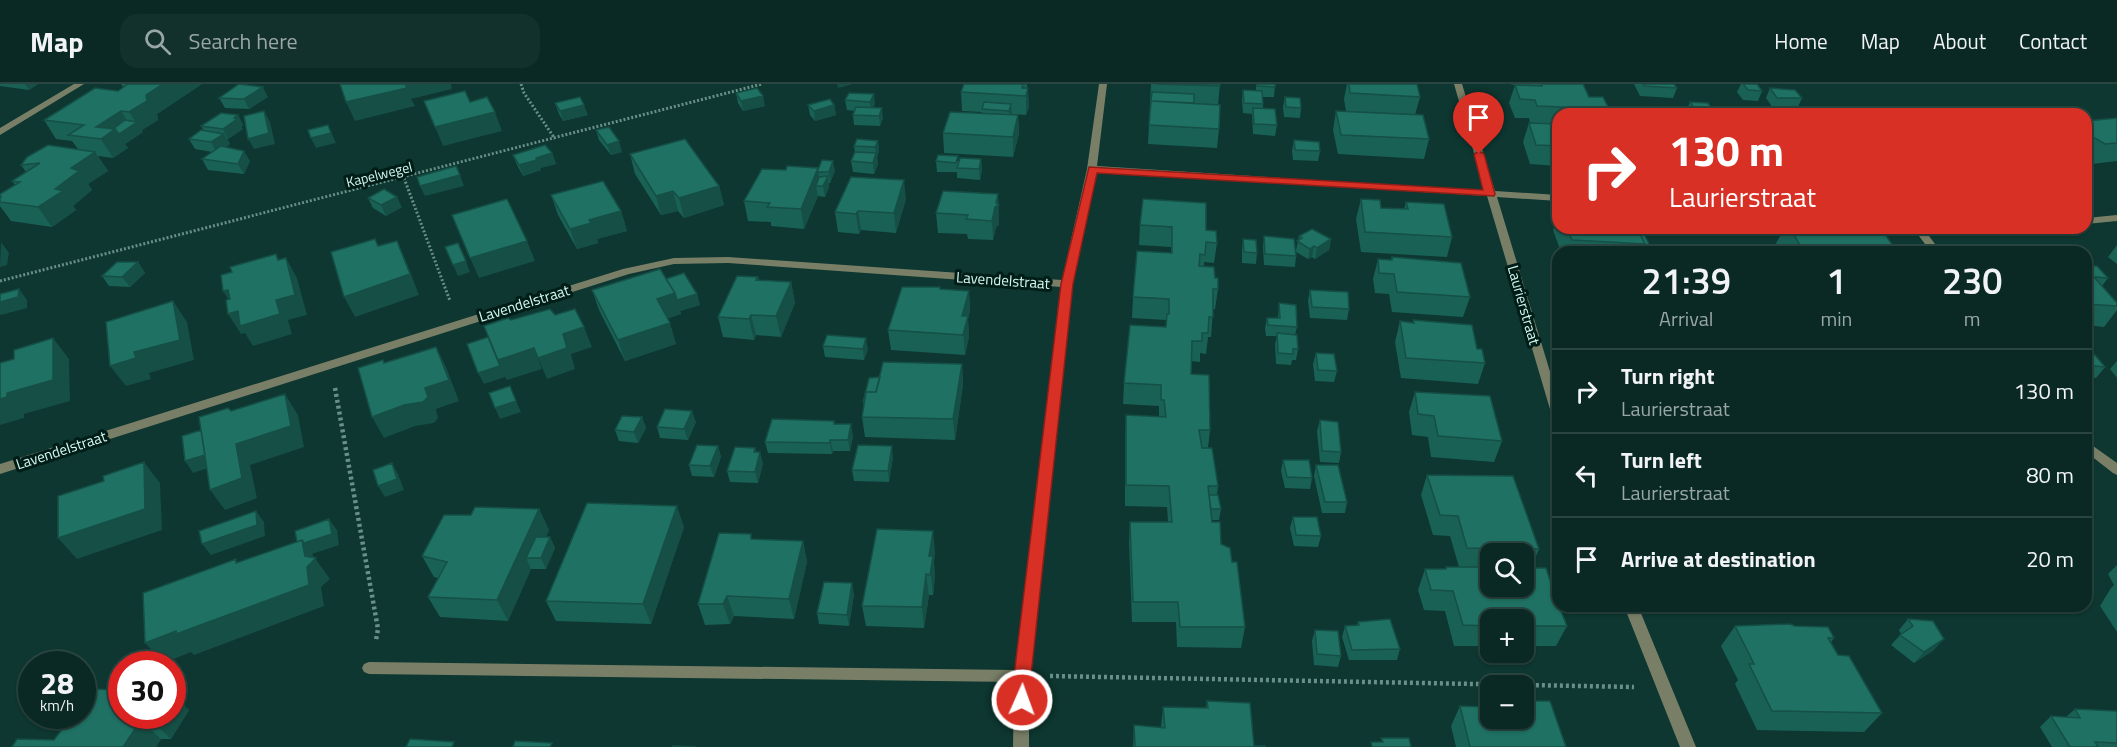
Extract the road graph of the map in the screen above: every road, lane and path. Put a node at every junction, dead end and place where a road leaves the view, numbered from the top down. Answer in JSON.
{"nodes":[{"id":1,"x":80,"y":84,"type":"edge"},
{"id":2,"x":520,"y":84,"type":"edge"},
{"id":3,"x":762,"y":84,"type":"edge"},
{"id":4,"x":1103,"y":84,"type":"edge"},
{"id":5,"x":1458,"y":84,"type":"edge"},
{"id":6,"x":0,"y":132,"type":"edge"},
{"id":7,"x":555,"y":139,"type":"junction"},
{"id":8,"x":1092,"y":169,"type":"junction"},
{"id":9,"x":404,"y":178,"type":"junction"},
{"id":10,"x":1490,"y":194,"type":"junction"},
{"id":11,"x":1552,"y":198,"type":"edge"},
{"id":12,"x":2117,"y":218,"type":"edge"},
{"id":13,"x":2092,"y":220,"type":"edge"},
{"id":14,"x":0,"y":281,"type":"edge"},
{"id":15,"x":1067,"y":284,"type":"junction"},
{"id":16,"x":458,"y":323,"type":"junction"},
{"id":17,"x":330,"y":364,"type":"junction"},
{"id":18,"x":1552,"y":398,"type":"edge"},
{"id":19,"x":2092,"y":450,"type":"edge"},
{"id":20,"x":0,"y":469,"type":"edge"},
{"id":21,"x":2117,"y":470,"type":"edge"},
{"id":22,"x":1633,"y":612,"type":"edge"},
{"id":23,"x":369,"y":668,"type":"joint"},
{"id":24,"x":1022,"y":676,"type":"junction"},
{"id":25,"x":1665,"y":688,"type":"junction"},
{"id":26,"x":1021,"y":747,"type":"edge"},
{"id":27,"x":1688,"y":747,"type":"edge"}],
"edges":[{"from":1,"to":6,"type":"street"},
{"from":2,"to":7,"type":"path"},
{"from":3,"to":7,"type":"path","name":"Kapelwegel"},
{"from":4,"to":8,"type":"street","name":"Lavendelstraat"},
{"from":5,"to":10,"type":"street","name":"Laurierstraat"},
{"from":7,"to":9,"type":"path","name":"Kapelwegel"},
{"from":8,"to":10,"type":"street"},
{"from":8,"to":15,"type":"street","name":"Lavendelstraat"},
{"from":9,"to":14,"type":"path","name":"Kapelwegel"},
{"from":9,"to":16,"type":"path"},
{"from":10,"to":11,"type":"street"},
{"from":10,"to":18,"type":"street","name":"Laurierstraat"},
{"from":12,"to":13,"type":"street"},
{"from":15,"to":16,"type":"street","name":"Lavendelstraat"},
{"from":15,"to":24,"type":"street","name":"Lavendelstraat"},
{"from":16,"to":17,"type":"street","name":"Lavendelstraat"},
{"from":17,"to":20,"type":"street","name":"Lavendelstraat"},
{"from":17,"to":23,"type":"path"},
{"from":19,"to":21,"type":"street"},
{"from":22,"to":25,"type":"street"},
{"from":23,"to":24,"type":"street"},
{"from":24,"to":25,"type":"path"},
{"from":24,"to":26,"type":"street","name":"Lavendelstraat"},
{"from":25,"to":27,"type":"street"}]}
